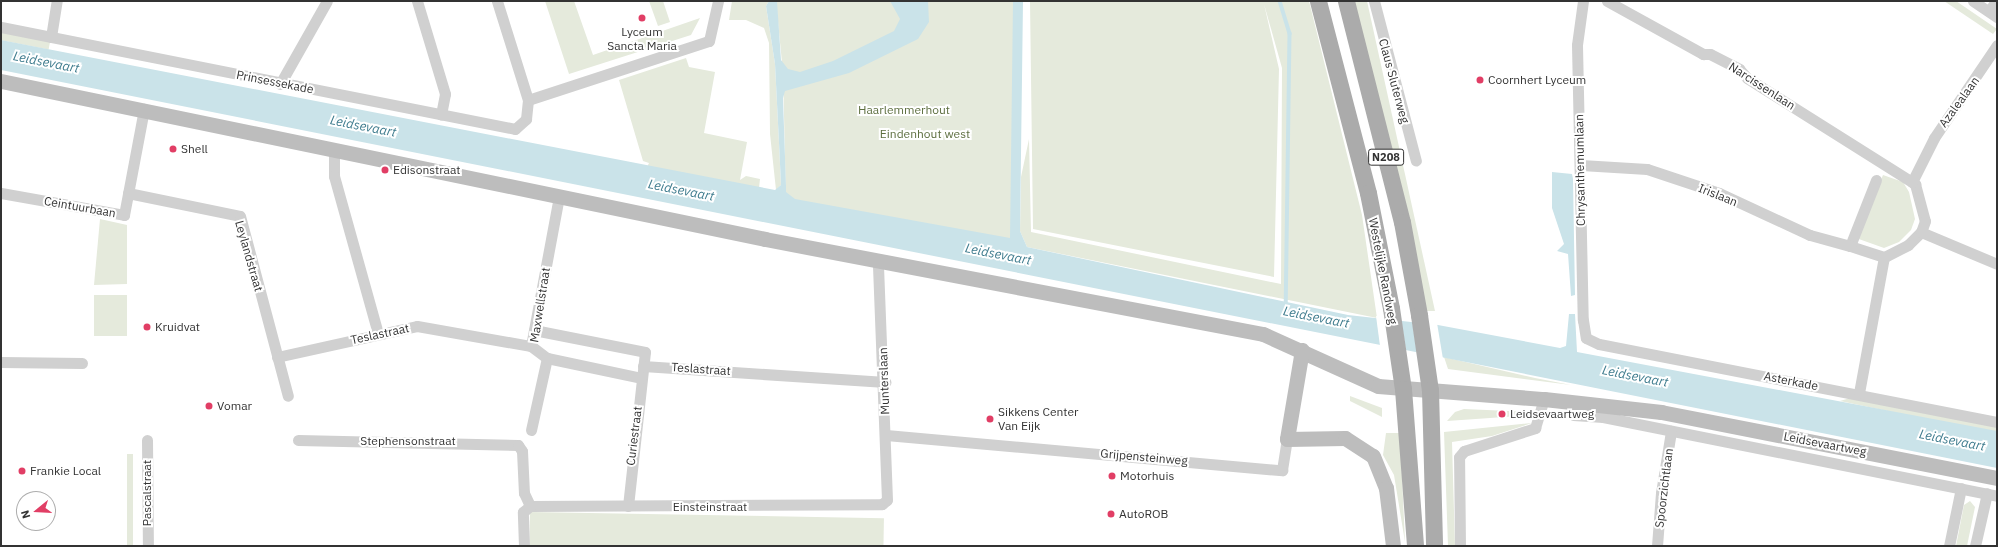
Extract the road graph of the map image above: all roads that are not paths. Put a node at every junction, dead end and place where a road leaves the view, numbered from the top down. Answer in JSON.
{"nodes":[{"id":1,"x":57,"y":1,"type":"edge"},
{"id":2,"x":327,"y":1,"type":"edge"},
{"id":3,"x":417,"y":1,"type":"edge"},
{"id":4,"x":497,"y":1,"type":"edge"},
{"id":5,"x":718,"y":1,"type":"edge"},
{"id":6,"x":1318,"y":1,"type":"edge"},
{"id":7,"x":1346,"y":1,"type":"edge"},
{"id":8,"x":1374,"y":1,"type":"edge"},
{"id":9,"x":1583,"y":1,"type":"edge"},
{"id":10,"x":1607,"y":1,"type":"edge"},
{"id":11,"x":1973,"y":1,"type":"edge"},
{"id":12,"x":1996,"y":1,"type":"edge"},
{"id":13,"x":1993,"y":14,"type":"edge"},
{"id":14,"x":1,"y":27,"type":"edge"},
{"id":15,"x":50,"y":37,"type":"junction"},
{"id":16,"x":1997,"y":45,"type":"edge"},
{"id":17,"x":1,"y":81,"type":"edge"},
{"id":18,"x":280,"y":84,"type":"junction"},
{"id":19,"x":528,"y":100,"type":"junction"},
{"id":20,"x":144,"y":109,"type":"junction"},
{"id":21,"x":442,"y":115,"type":"junction"},
{"id":22,"x":334,"y":150,"type":"junction"},
{"id":23,"x":1416,"y":161,"type":"dead end"},
{"id":24,"x":1581,"y":165,"type":"junction"},
{"id":25,"x":1876,"y":180,"type":"dead end"},
{"id":26,"x":1912,"y":182,"type":"junction"},
{"id":27,"x":1,"y":193,"type":"edge"},
{"id":28,"x":128,"y":193,"type":"junction"},
{"id":29,"x":559,"y":197,"type":"junction"},
{"id":30,"x":1921,"y":232,"type":"junction"},
{"id":31,"x":1850,"y":246,"type":"junction"},
{"id":32,"x":1884,"y":256,"type":"junction"},
{"id":33,"x":878,"y":261,"type":"junction"},
{"id":34,"x":1997,"y":264,"type":"edge"},
{"id":35,"x":534,"y":330,"type":"junction"},
{"id":36,"x":378,"y":334,"type":"junction"},
{"id":37,"x":1586,"y":338,"type":"joint"},
{"id":38,"x":531,"y":346,"type":"junction"},
{"id":39,"x":1302,"y":350,"type":"junction"},
{"id":40,"x":277,"y":357,"type":"junction"},
{"id":41,"x":547,"y":358,"type":"junction"},
{"id":42,"x":1,"y":362,"type":"edge"},
{"id":43,"x":82,"y":363,"type":"dead end"},
{"id":44,"x":643,"y":366,"type":"junction"},
{"id":45,"x":641,"y":378,"type":"junction"},
{"id":46,"x":885,"y":382,"type":"junction"},
{"id":47,"x":1403,"y":389,"type":"junction"},
{"id":48,"x":1430,"y":390,"type":"junction"},
{"id":49,"x":1859,"y":393,"type":"junction"},
{"id":50,"x":288,"y":396,"type":"dead end"},
{"id":51,"x":1544,"y":399,"type":"junction"},
{"id":52,"x":1573,"y":415,"type":"dead end"},
{"id":53,"x":1997,"y":422,"type":"edge"},
{"id":54,"x":531,"y":430,"type":"dead end"},
{"id":55,"x":1672,"y":431,"type":"junction"},
{"id":56,"x":886,"y":435,"type":"junction"},
{"id":57,"x":1287,"y":439,"type":"junction"},
{"id":58,"x":147,"y":440,"type":"dead end"},
{"id":59,"x":298,"y":440,"type":"dead end"},
{"id":60,"x":1997,"y":478,"type":"edge"},
{"id":61,"x":1961,"y":488,"type":"junction"},
{"id":62,"x":1992,"y":494,"type":"edge"},
{"id":63,"x":887,"y":500,"type":"joint"},
{"id":64,"x":530,"y":506,"type":"junction"},
{"id":65,"x":628,"y":506,"type":"junction"},
{"id":66,"x":148,"y":546,"type":"edge"},
{"id":67,"x":524,"y":546,"type":"edge"},
{"id":68,"x":1393,"y":546,"type":"edge"},
{"id":69,"x":1415,"y":546,"type":"edge"},
{"id":70,"x":1434,"y":546,"type":"edge"},
{"id":71,"x":1460,"y":546,"type":"edge"},
{"id":72,"x":1657,"y":546,"type":"edge"},
{"id":73,"x":1949,"y":546,"type":"edge"},
{"id":74,"x":1975,"y":546,"type":"edge"}],
"edges":[{"from":1,"to":15,"type":"street"},
{"from":2,"to":18,"type":"street"},
{"from":3,"to":21,"type":"street"},
{"from":4,"to":19,"type":"street"},
{"from":5,"to":19,"type":"street"},
{"from":6,"to":47,"type":"main road","name":"Westelijke Randweg","number":"N208"},
{"from":7,"to":48,"type":"main road","number":"N208"},
{"from":8,"to":23,"type":"street","name":"Claus Sluterweg"},
{"from":9,"to":24,"type":"street","name":"Chrysanthemumlaan"},
{"from":10,"to":26,"type":"street","name":"Narcissenlaan"},
{"from":11,"to":13,"type":"street"},
{"from":12,"to":13,"type":"street"},
{"from":14,"to":15,"type":"street","name":"Prinsessekade"},
{"from":15,"to":18,"type":"street","name":"Prinsessekade"},
{"from":16,"to":26,"type":"street","name":"Azalealaan"},
{"from":17,"to":20,"type":"main road"},
{"from":18,"to":21,"type":"street","name":"Prinsessekade"},
{"from":19,"to":21,"type":"street","name":"Prinsessekade"},
{"from":20,"to":22,"type":"main road"},
{"from":20,"to":28,"type":"street","name":"Ceintuurbaan"},
{"from":22,"to":29,"type":"main road"},
{"from":22,"to":36,"type":"street"},
{"from":24,"to":31,"type":"street","name":"Irislaan"},
{"from":24,"to":37,"type":"street","name":"Chrysanthemumlaan"},
{"from":25,"to":31,"type":"street"},
{"from":26,"to":30,"type":"street"},
{"from":27,"to":28,"type":"street","name":"Ceintuurbaan"},
{"from":28,"to":40,"type":"street","name":"Leylandstraat"},
{"from":29,"to":33,"type":"main road"},
{"from":29,"to":35,"type":"street","name":"Maxwellstraat"},
{"from":30,"to":32,"type":"street"},
{"from":30,"to":34,"type":"street"},
{"from":31,"to":32,"type":"street","name":"Irislaan"},
{"from":32,"to":49,"type":"street"},
{"from":33,"to":39,"type":"main road"},
{"from":33,"to":46,"type":"street","name":"Munterslaan"},
{"from":35,"to":38,"type":"street","name":"Maxwellstraat"},
{"from":35,"to":44,"type":"street"},
{"from":36,"to":38,"type":"street","name":"Teslastraat"},
{"from":36,"to":40,"type":"street","name":"Teslastraat"},
{"from":37,"to":49,"type":"street","name":"Asterkade"},
{"from":38,"to":41,"type":"street","name":"Maxwellstraat"},
{"from":39,"to":47,"type":"main road","name":"Leidsevaartweg"},
{"from":39,"to":57,"type":"main road","name":"Grijpensteinweg"},
{"from":40,"to":50,"type":"street"},
{"from":41,"to":45,"type":"street"},
{"from":41,"to":54,"type":"street","name":"Maxwellstraat"},
{"from":42,"to":43,"type":"street"},
{"from":44,"to":45,"type":"street","name":"Curiestraat"},
{"from":44,"to":46,"type":"street","name":"Teslastraat"},
{"from":45,"to":65,"type":"street","name":"Curiestraat"},
{"from":46,"to":56,"type":"street","name":"Munterslaan"},
{"from":47,"to":48,"type":"main road","name":"Leidsevaartweg"},
{"from":47,"to":69,"type":"main road","name":"Westelijke Randweg","number":"N208"},
{"from":48,"to":51,"type":"main road","name":"Leidsevaartweg"},
{"from":48,"to":70,"type":"main road","number":"N208"},
{"from":49,"to":53,"type":"street","name":"Asterkade"},
{"from":51,"to":60,"type":"main road","name":"Leidsevaartweg"},
{"from":51,"to":71,"type":"street"},
{"from":52,"to":55,"type":"street","name":"Leidsevaartweg"},
{"from":55,"to":61,"type":"street","name":"Leidsevaartweg"},
{"from":55,"to":72,"type":"street","name":"Spoorzichtlaan"},
{"from":56,"to":57,"type":"street","name":"Grijpensteinweg"},
{"from":56,"to":63,"type":"street","name":"Munterslaan"},
{"from":57,"to":68,"type":"main road"},
{"from":58,"to":66,"type":"street","name":"Pascalstraat"},
{"from":59,"to":64,"type":"street","name":"Stephensonstraat"},
{"from":61,"to":62,"type":"street","name":"Leidsevaartweg"},
{"from":61,"to":73,"type":"street"},
{"from":62,"to":74,"type":"street"},
{"from":63,"to":65,"type":"street","name":"Einsteinstraat"},
{"from":64,"to":65,"type":"street","name":"Einsteinstraat"},
{"from":64,"to":67,"type":"street"}]}
